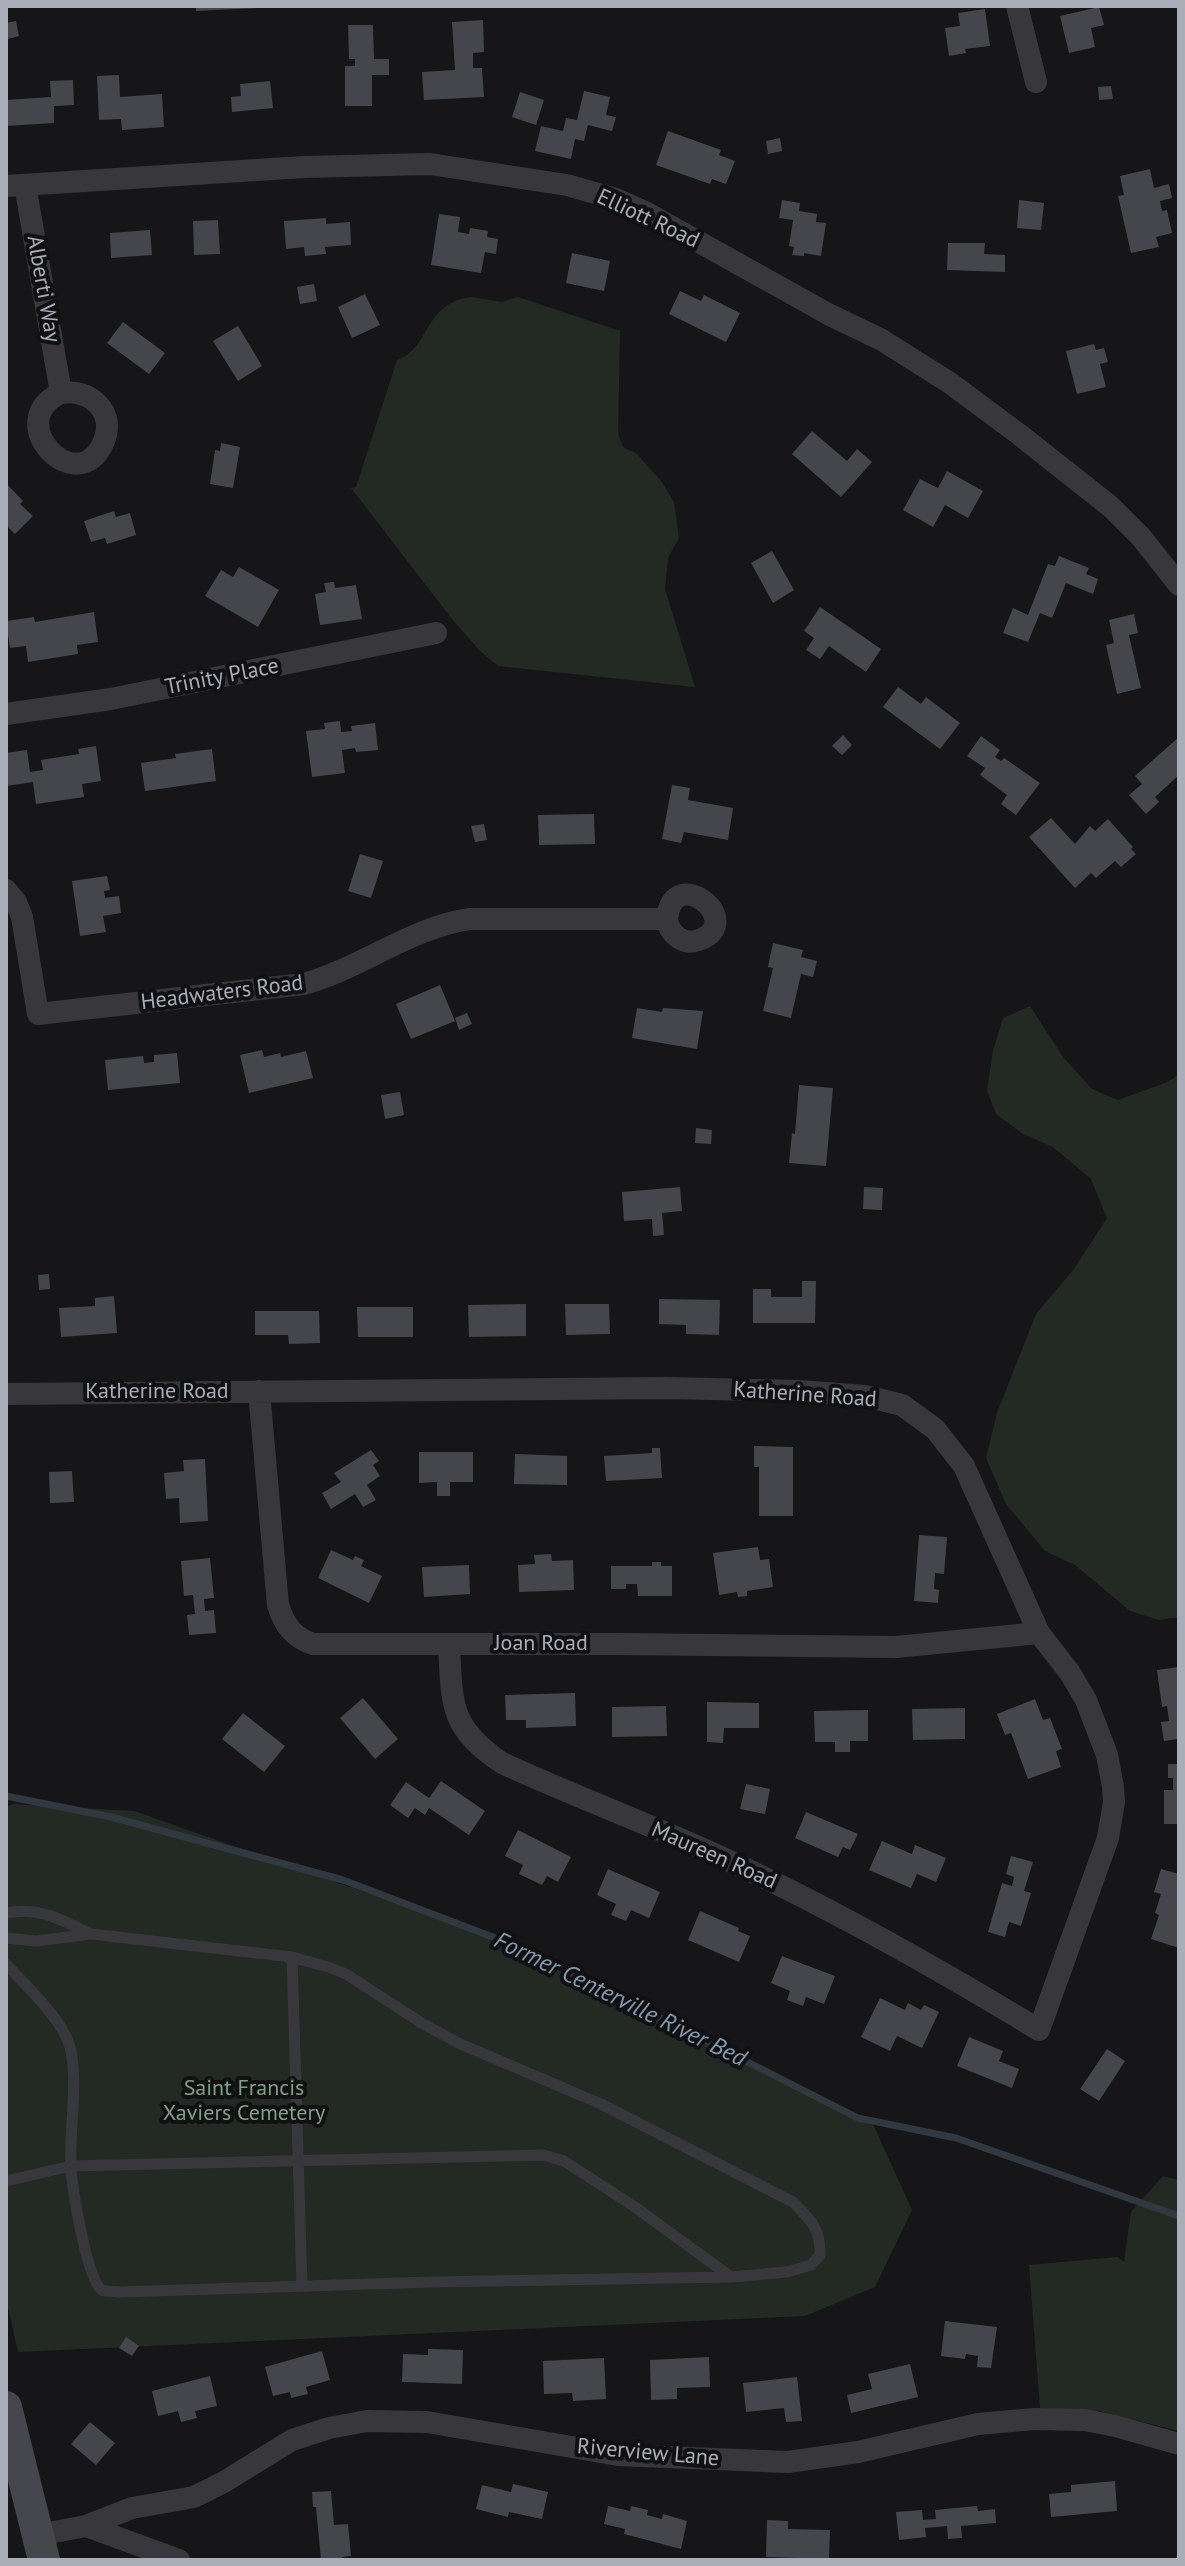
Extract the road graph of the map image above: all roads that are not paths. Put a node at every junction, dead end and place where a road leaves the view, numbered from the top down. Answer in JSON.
{"nodes":[{"id":1,"x":1017,"y":6,"type":"edge"},
{"id":2,"x":1036,"y":82,"type":"dead end"},
{"id":3,"x":15,"y":186,"type":"edge"},
{"id":4,"x":61,"y":393,"type":"dead end"},
{"id":5,"x":1179,"y":585,"type":"edge"},
{"id":6,"x":436,"y":633,"type":"dead end"},
{"id":7,"x":6,"y":714,"type":"edge"},
{"id":8,"x":6,"y":890,"type":"edge"},
{"id":9,"x":667,"y":919,"type":"dead end"},
{"id":10,"x":259,"y":1391,"type":"junction"},
{"id":11,"x":6,"y":1394,"type":"edge"},
{"id":12,"x":1039,"y":1633,"type":"junction"},
{"id":13,"x":449,"y":1645,"type":"junction"},
{"id":14,"x":6,"y":1913,"type":"edge"},
{"id":15,"x":91,"y":1934,"type":"junction"},
{"id":16,"x":6,"y":1938,"type":"edge"},
{"id":17,"x":292,"y":1957,"type":"junction"},
{"id":18,"x":6,"y":1964,"type":"edge"},
{"id":19,"x":1039,"y":2030,"type":"joint"},
{"id":20,"x":299,"y":2159,"type":"junction"},
{"id":21,"x":71,"y":2166,"type":"junction"},
{"id":22,"x":6,"y":2181,"type":"edge"},
{"id":23,"x":732,"y":2277,"type":"junction"},
{"id":24,"x":302,"y":2285,"type":"junction"},
{"id":25,"x":7,"y":2419,"type":"edge"},
{"id":26,"x":1179,"y":2444,"type":"edge"},
{"id":27,"x":86,"y":2526,"type":"junction"},
{"id":28,"x":41,"y":2548,"type":"edge"},
{"id":29,"x":179,"y":2560,"type":"edge"}],
"edges":[{"from":1,"to":2,"type":"street"},
{"from":3,"to":4,"type":"street","name":"Alberti Way"},
{"from":3,"to":5,"type":"street","name":"Elliott Road"},
{"from":6,"to":7,"type":"street","name":"Trinity Place"},
{"from":8,"to":9,"type":"street","name":"Headwaters Road"},
{"from":10,"to":11,"type":"street","name":"Katherine Road"},
{"from":10,"to":12,"type":"street","name":"Katherine Road"},
{"from":10,"to":13,"type":"street","name":"Joan Road"},
{"from":12,"to":13,"type":"street","name":"Joan Road"},
{"from":12,"to":19,"type":"street","name":"Katherine Road"},
{"from":13,"to":19,"type":"street","name":"Maureen Road"},
{"from":14,"to":15,"type":"lane"},
{"from":15,"to":16,"type":"lane"},
{"from":15,"to":17,"type":"lane"},
{"from":17,"to":20,"type":"lane"},
{"from":17,"to":23,"type":"lane"},
{"from":18,"to":21,"type":"lane"},
{"from":20,"to":21,"type":"lane"},
{"from":20,"to":23,"type":"lane"},
{"from":20,"to":24,"type":"lane"},
{"from":21,"to":22,"type":"lane"},
{"from":21,"to":24,"type":"lane"},
{"from":23,"to":24,"type":"lane"},
{"from":25,"to":28,"type":"main road"},
{"from":26,"to":27,"type":"street","name":"Riverview Lane"},
{"from":27,"to":28,"type":"street","name":"Riverview Lane"},
{"from":27,"to":29,"type":"street"}]}
